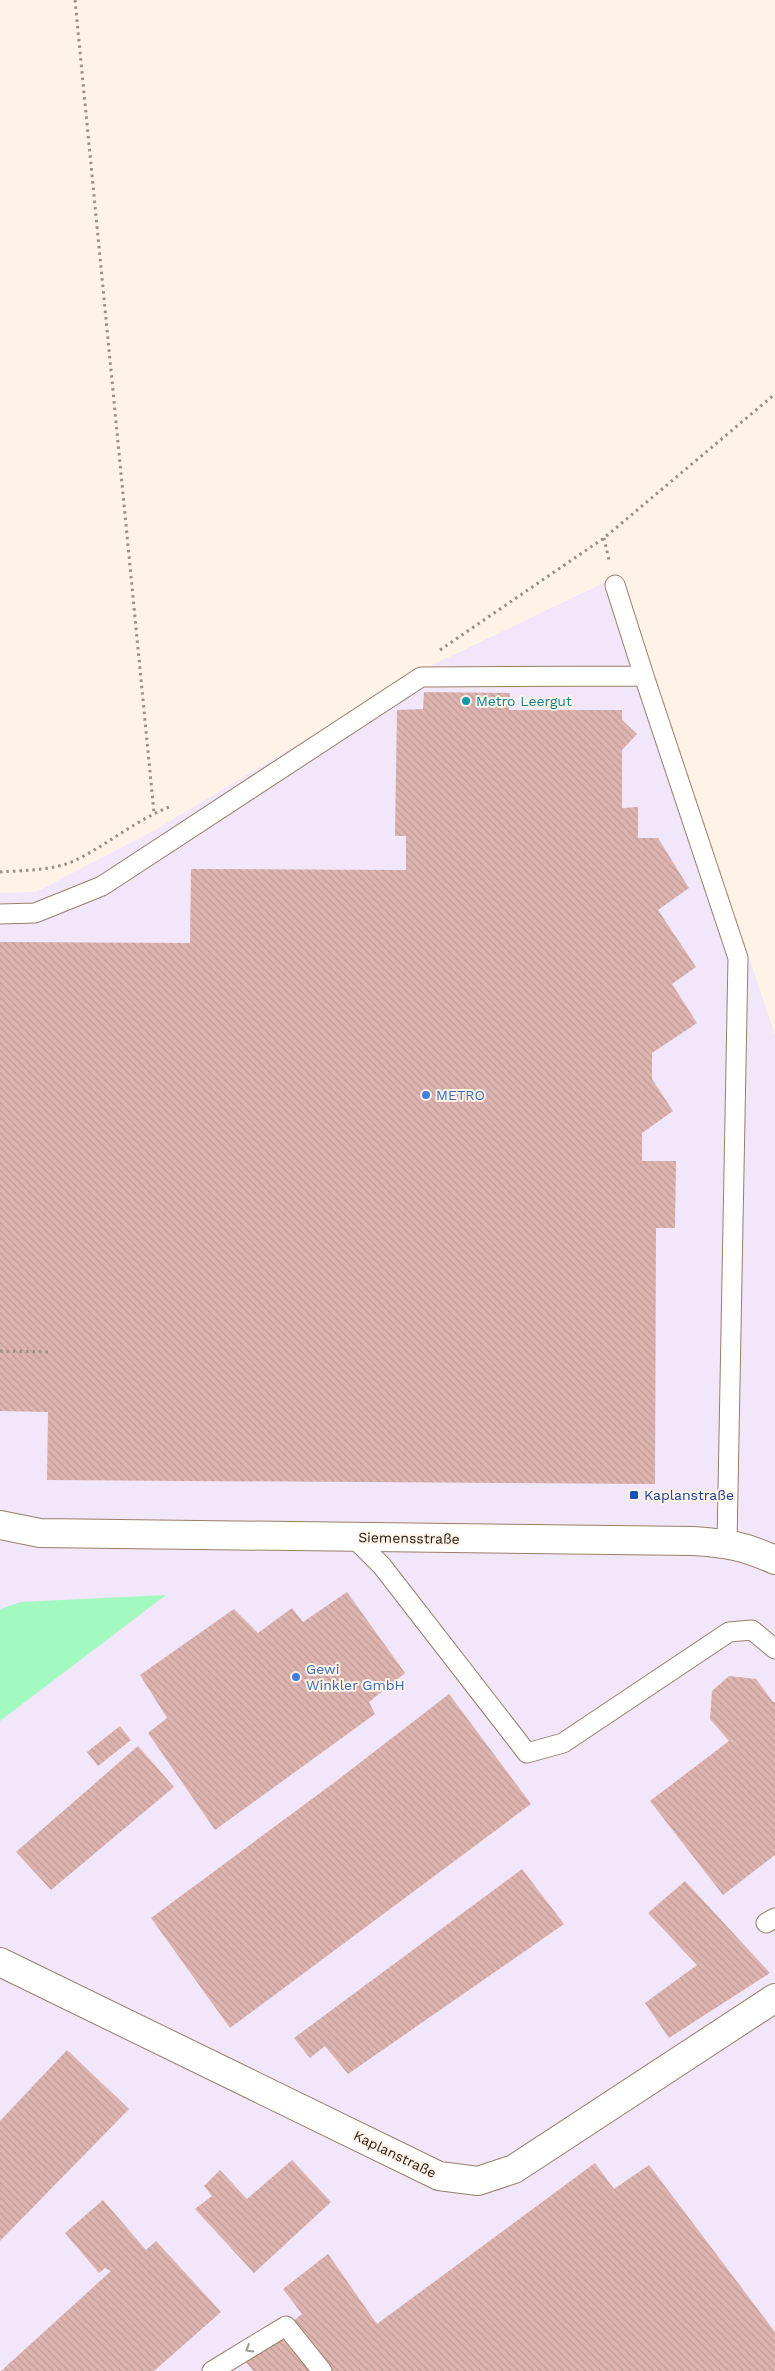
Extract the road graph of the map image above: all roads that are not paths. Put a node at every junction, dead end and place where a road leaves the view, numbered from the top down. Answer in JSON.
{"nodes":[{"id":1,"x":615,"y":585,"type":"dead end"},
{"id":2,"x":644,"y":676,"type":"junction"},
{"id":3,"x":0,"y":914,"type":"edge"},
{"id":4,"x":0,"y":1525,"type":"edge"},
{"id":5,"x":40,"y":1533,"type":"junction"},
{"id":6,"x":353,"y":1537,"type":"junction"},
{"id":7,"x":0,"y":1542,"type":"edge"},
{"id":8,"x":727,"y":1543,"type":"junction"},
{"id":9,"x":775,"y":1560,"type":"edge"},
{"id":10,"x":775,"y":1649,"type":"edge"},
{"id":11,"x":0,"y":1962,"type":"edge"},
{"id":12,"x":775,"y":1998,"type":"edge"},
{"id":13,"x":212,"y":2371,"type":"edge"},
{"id":14,"x":322,"y":2371,"type":"edge"}],
"edges":[{"from":1,"to":2,"type":"lane"},
{"from":2,"to":3,"type":"lane"},
{"from":2,"to":8,"type":"lane"},
{"from":4,"to":5,"type":"street","name":"Siemensstraße"},
{"from":5,"to":6,"type":"street","name":"Siemensstraße"},
{"from":5,"to":7,"type":"street","name":"Siemensstraße"},
{"from":6,"to":8,"type":"street","name":"Siemensstraße"},
{"from":6,"to":10,"type":"lane"},
{"from":8,"to":9,"type":"street","name":"Siemensstraße"},
{"from":11,"to":12,"type":"street","name":"Kaplanstraße"},
{"from":14,"to":13,"type":"lane","one_way":true}]}
